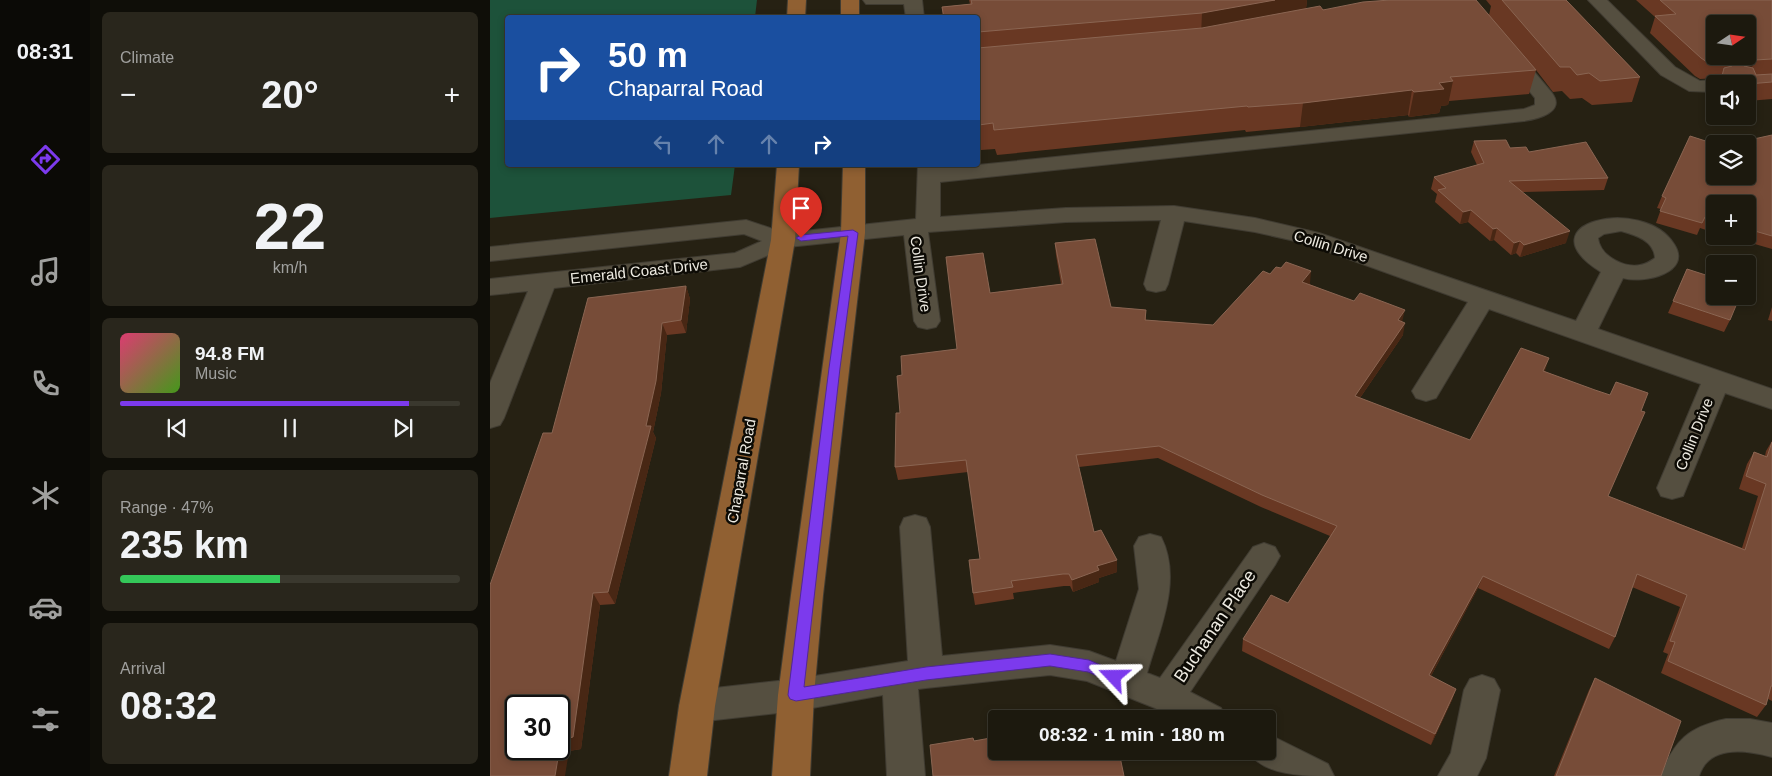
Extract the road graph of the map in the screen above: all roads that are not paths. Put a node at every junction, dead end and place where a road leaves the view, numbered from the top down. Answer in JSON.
{"nodes":[{"id":1,"x":797,"y":0,"type":"edge"},
{"id":2,"x":850,"y":0,"type":"edge"},
{"id":3,"x":872,"y":0,"type":"edge"},
{"id":4,"x":898,"y":0,"type":"edge"},
{"id":5,"x":913,"y":0,"type":"edge"},
{"id":6,"x":1597,"y":0,"type":"edge"},
{"id":7,"x":1461,"y":5,"type":"edge"},
{"id":8,"x":796,"y":15,"type":"edge"},
{"id":9,"x":850,"y":15,"type":"edge"},
{"id":10,"x":915,"y":15,"type":"edge"},
{"id":11,"x":1706,"y":86,"type":"edge"},
{"id":12,"x":788,"y":167,"type":"edge"},
{"id":13,"x":854,"y":167,"type":"edge"},
{"id":14,"x":929,"y":179,"type":"edge"},
{"id":15,"x":1174,"y":213,"type":"junction"},
{"id":16,"x":921,"y":226,"type":"junction"},
{"id":17,"x":853,"y":233,"type":"junction"},
{"id":18,"x":784,"y":240,"type":"junction"},
{"id":19,"x":490,"y":254,"type":"edge"},
{"id":20,"x":1615,"y":269,"type":"dead end"},
{"id":21,"x":544,"y":281,"type":"junction"},
{"id":22,"x":1156,"y":284,"type":"dead end"},
{"id":23,"x":490,"y":287,"type":"edge"},
{"id":24,"x":1483,"y":298,"type":"junction"},
{"id":25,"x":928,"y":321,"type":"dead end"},
{"id":26,"x":1583,"y":333,"type":"junction"},
{"id":27,"x":1716,"y":380,"type":"junction"},
{"id":28,"x":1426,"y":391,"type":"dead end"},
{"id":29,"x":1772,"y":400,"type":"edge"},
{"id":30,"x":490,"y":418,"type":"edge"},
{"id":31,"x":1672,"y":488,"type":"dead end"},
{"id":32,"x":915,"y":527,"type":"dead end"},
{"id":33,"x":1150,"y":546,"type":"dead end"},
{"id":34,"x":1264,"y":556,"type":"dead end"},
{"id":35,"x":913,"y":676,"type":"junction"},
{"id":36,"x":1127,"y":682,"type":"junction"},
{"id":37,"x":1482,"y":690,"type":"dead end"},
{"id":38,"x":796,"y":695,"type":"junction"},
{"id":39,"x":1167,"y":697,"type":"junction"},
{"id":40,"x":697,"y":706,"type":"junction"},
{"id":41,"x":1191,"y":710,"type":"edge"},
{"id":42,"x":1772,"y":740,"type":"edge"},
{"id":43,"x":1276,"y":755,"type":"edge"},
{"id":44,"x":688,"y":776,"type":"edge"},
{"id":45,"x":791,"y":776,"type":"edge"},
{"id":46,"x":906,"y":776,"type":"edge"},
{"id":47,"x":1315,"y":776,"type":"edge"},
{"id":48,"x":1456,"y":776,"type":"edge"},
{"id":49,"x":1680,"y":776,"type":"edge"}],
"edges":[{"from":1,"to":8,"type":"main road"},
{"from":2,"to":9,"type":"main road"},
{"from":3,"to":4,"type":"street"},
{"from":5,"to":10,"type":"street"},
{"from":6,"to":11,"type":"street"},
{"from":7,"to":14,"type":"street"},
{"from":12,"to":18,"type":"main road","name":"Chaparral Road"},
{"from":13,"to":17,"type":"main road"},
{"from":14,"to":16,"type":"street"},
{"from":15,"to":16,"type":"street","name":"Collin Drive"},
{"from":15,"to":22,"type":"street"},
{"from":15,"to":24,"type":"street","name":"Collin Drive"},
{"from":16,"to":17,"type":"street","name":"Collin Drive"},
{"from":16,"to":25,"type":"street","name":"Collin Drive"},
{"from":17,"to":18,"type":"street","name":"Emerald Coast Drive"},
{"from":17,"to":38,"type":"main road"},
{"from":18,"to":19,"type":"street","name":"Emerald Coast Drive"},
{"from":18,"to":21,"type":"street","name":"Emerald Coast Drive"},
{"from":18,"to":40,"type":"main road","name":"Chaparral Road"},
{"from":20,"to":26,"type":"street"},
{"from":21,"to":23,"type":"street","name":"Emerald Coast Drive"},
{"from":21,"to":30,"type":"street"},
{"from":24,"to":26,"type":"street","name":"Collin Drive"},
{"from":24,"to":28,"type":"street"},
{"from":26,"to":27,"type":"street","name":"Collin Drive"},
{"from":27,"to":29,"type":"street","name":"Collin Drive"},
{"from":27,"to":31,"type":"street","name":"Collin Drive"},
{"from":32,"to":35,"type":"street"},
{"from":33,"to":36,"type":"street"},
{"from":34,"to":39,"type":"street","name":"Buchanan Place"},
{"from":35,"to":36,"type":"street","name":"Buchanan Place"},
{"from":35,"to":38,"type":"street","name":"Buchanan Place"},
{"from":35,"to":46,"type":"street"},
{"from":36,"to":39,"type":"street","name":"Buchanan Place"},
{"from":37,"to":48,"type":"street"},
{"from":38,"to":40,"type":"street","name":"Buchanan Place"},
{"from":38,"to":45,"type":"main road"},
{"from":39,"to":41,"type":"street","name":"Buchanan Place"},
{"from":40,"to":44,"type":"main road","name":"Chaparral Road"},
{"from":42,"to":49,"type":"street"},
{"from":43,"to":47,"type":"street"}]}
